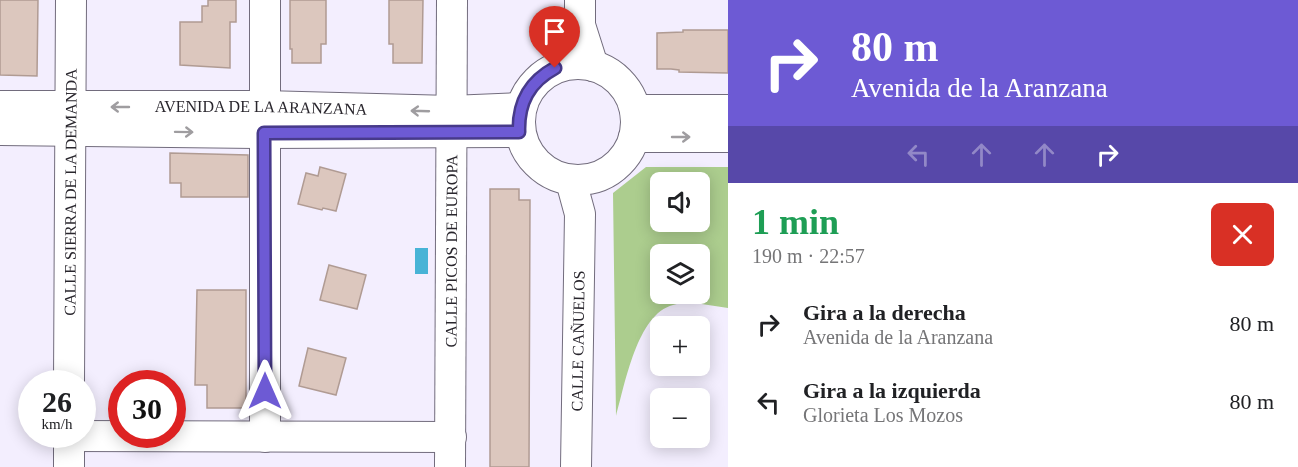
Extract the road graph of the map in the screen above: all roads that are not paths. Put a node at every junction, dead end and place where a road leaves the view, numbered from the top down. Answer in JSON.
{"nodes":[{"id":1,"x":71,"y":0,"type":"edge"},
{"id":2,"x":265,"y":0,"type":"edge"},
{"id":3,"x":452,"y":0,"type":"edge"},
{"id":4,"x":580,"y":13,"type":"edge"},
{"id":5,"x":580,"y":65,"type":"junction"},
{"id":6,"x":0,"y":106,"type":"edge"},
{"id":7,"x":728,"y":110,"type":"edge"},
{"id":8,"x":70,"y":119,"type":"junction"},
{"id":9,"x":264,"y":120,"type":"junction"},
{"id":10,"x":520,"y":120,"type":"junction"},
{"id":11,"x":451,"y":122,"type":"junction"},
{"id":12,"x":635,"y":124,"type":"junction"},
{"id":13,"x":0,"y":130,"type":"edge"},
{"id":14,"x":728,"y":137,"type":"edge"},
{"id":15,"x":582,"y":180,"type":"junction"},
{"id":16,"x":69,"y":370,"type":"edge"},
{"id":17,"x":96,"y":436,"type":"edge"},
{"id":18,"x":265,"y":437,"type":"junction"},
{"id":19,"x":451,"y":437,"type":"junction"},
{"id":20,"x":69,"y":448,"type":"edge"},
{"id":21,"x":69,"y":467,"type":"edge"},
{"id":22,"x":450,"y":467,"type":"edge"},
{"id":23,"x":576,"y":467,"type":"edge"}],
"edges":[{"from":1,"to":8,"type":"street","name":"CALLE SIERRA DE LA DEMANDA"},
{"from":2,"to":9,"type":"street"},
{"from":3,"to":11,"type":"street","name":"CALLE PICOS DE EUROPA"},
{"from":4,"to":5,"type":"street"},
{"from":5,"to":10,"type":"street"},
{"from":5,"to":12,"type":"street"},
{"from":6,"to":8,"type":"street","name":"AVENIDA DE LA ARANZANA"},
{"from":7,"to":12,"type":"street"},
{"from":8,"to":9,"type":"street","name":"AVENIDA DE LA ARANZANA"},
{"from":8,"to":13,"type":"street","name":"AVENIDA DE LA ARANZANA"},
{"from":8,"to":16,"type":"street","name":"CALLE SIERRA DE LA DEMANDA"},
{"from":9,"to":11,"type":"street","name":"AVENIDA DE LA ARANZANA"},
{"from":9,"to":18,"type":"street"},
{"from":10,"to":11,"type":"street","name":"AVENIDA DE LA ARANZANA"},
{"from":10,"to":15,"type":"street"},
{"from":11,"to":19,"type":"street","name":"CALLE PICOS DE EUROPA"},
{"from":12,"to":14,"type":"street","one_way":true},
{"from":12,"to":15,"type":"street"},
{"from":15,"to":23,"type":"street","name":"CALLE CAÑUELOS"},
{"from":17,"to":18,"type":"street"},
{"from":18,"to":19,"type":"street"},
{"from":19,"to":22,"type":"street","name":"CALLE PICOS DE EUROPA"},
{"from":20,"to":21,"type":"street"}]}
